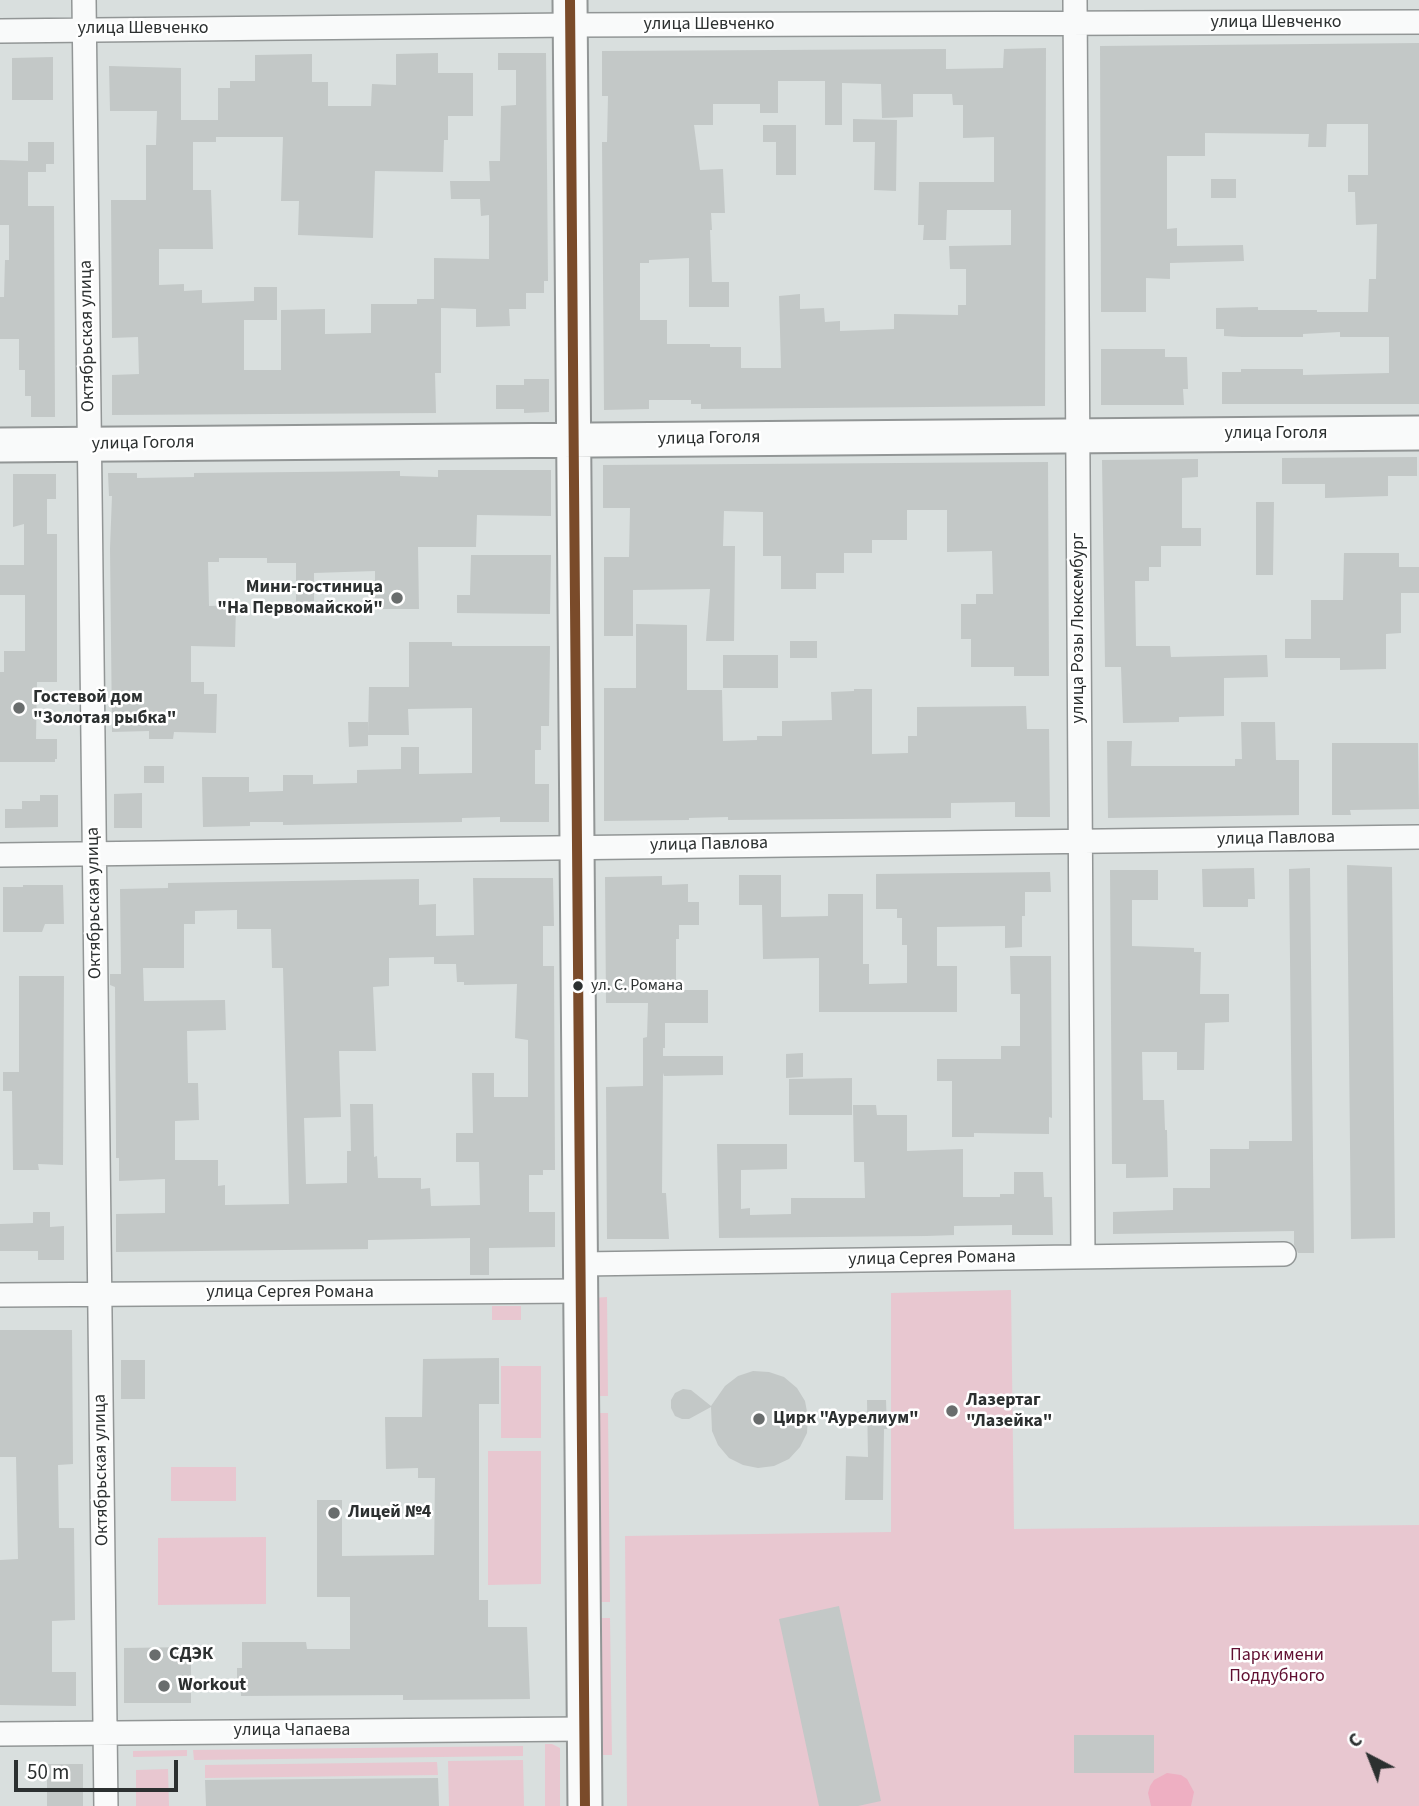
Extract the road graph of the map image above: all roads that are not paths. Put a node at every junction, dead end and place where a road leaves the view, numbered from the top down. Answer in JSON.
{"nodes":[{"id":1,"x":84,"y":0,"type":"edge"},
{"id":2,"x":1075,"y":0,"type":"edge"},
{"id":3,"x":570,"y":13,"type":"edge"},
{"id":4,"x":1419,"y":22,"type":"edge"},
{"id":5,"x":1076,"y":24,"type":"junction"},
{"id":6,"x":84,"y":30,"type":"junction"},
{"id":7,"x":0,"y":31,"type":"edge"},
{"id":8,"x":1419,"y":433,"type":"edge"},
{"id":9,"x":1078,"y":436,"type":"junction"},
{"id":10,"x":574,"y":440,"type":"junction"},
{"id":11,"x":89,"y":444,"type":"junction"},
{"id":12,"x":0,"y":445,"type":"edge"},
{"id":13,"x":1419,"y":837,"type":"edge"},
{"id":14,"x":1080,"y":841,"type":"junction"},
{"id":15,"x":577,"y":847,"type":"junction"},
{"id":16,"x":94,"y":854,"type":"junction"},
{"id":17,"x":0,"y":855,"type":"edge"},
{"id":18,"x":1284,"y":1254,"type":"dead end"},
{"id":19,"x":1083,"y":1257,"type":"junction"},
{"id":20,"x":581,"y":1277,"type":"junction"},
{"id":21,"x":100,"y":1294,"type":"junction"},
{"id":22,"x":0,"y":1295,"type":"edge"},
{"id":23,"x":584,"y":1729,"type":"junction"},
{"id":24,"x":105,"y":1733,"type":"junction"},
{"id":25,"x":0,"y":1734,"type":"edge"},
{"id":26,"x":106,"y":1806,"type":"edge"},
{"id":27,"x":585,"y":1806,"type":"edge"}],
"edges":[{"from":1,"to":6,"type":"street","name":"Октябрьская улица"},
{"from":2,"to":5,"type":"street","name":"улица Розы Люксембург"},
{"from":3,"to":5,"type":"street","name":"улица Шевченко"},
{"from":3,"to":6,"type":"street","name":"улица Шевченко"},
{"from":3,"to":10,"type":"street"},
{"from":4,"to":5,"type":"street","name":"улица Шевченко"},
{"from":5,"to":9,"type":"street","name":"улица Розы Люксембург"},
{"from":6,"to":7,"type":"street","name":"улица Шевченко"},
{"from":6,"to":11,"type":"street","name":"Октябрьская улица"},
{"from":8,"to":9,"type":"street","name":"улица Гоголя"},
{"from":9,"to":10,"type":"street","name":"улица Гоголя"},
{"from":9,"to":14,"type":"street","name":"улица Розы Люксембург"},
{"from":10,"to":11,"type":"street","name":"улица Гоголя"},
{"from":10,"to":15,"type":"street"},
{"from":11,"to":12,"type":"street","name":"улица Гоголя"},
{"from":11,"to":16,"type":"street","name":"Октябрьская улица"},
{"from":13,"to":14,"type":"street","name":"улица Павлова"},
{"from":14,"to":15,"type":"street","name":"улица Павлова"},
{"from":14,"to":19,"type":"street","name":"улица Розы Люксембург"},
{"from":15,"to":16,"type":"street","name":"улица Павлова"},
{"from":15,"to":20,"type":"street"},
{"from":16,"to":17,"type":"street","name":"улица Павлова"},
{"from":16,"to":21,"type":"street","name":"Октябрьская улица"},
{"from":18,"to":19,"type":"street","name":"улица Сергея Романа"},
{"from":19,"to":20,"type":"street","name":"улица Сергея Романа"},
{"from":20,"to":21,"type":"street","name":"улица Сергея Романа"},
{"from":20,"to":23,"type":"street"},
{"from":21,"to":22,"type":"street","name":"улица Сергея Романа"},
{"from":21,"to":24,"type":"street","name":"Октябрьская улица"},
{"from":23,"to":24,"type":"street","name":"улица Чапаева"},
{"from":23,"to":27,"type":"street"},
{"from":24,"to":25,"type":"street","name":"улица Чапаева"},
{"from":24,"to":26,"type":"street","name":"Октябрьская улица"}]}
